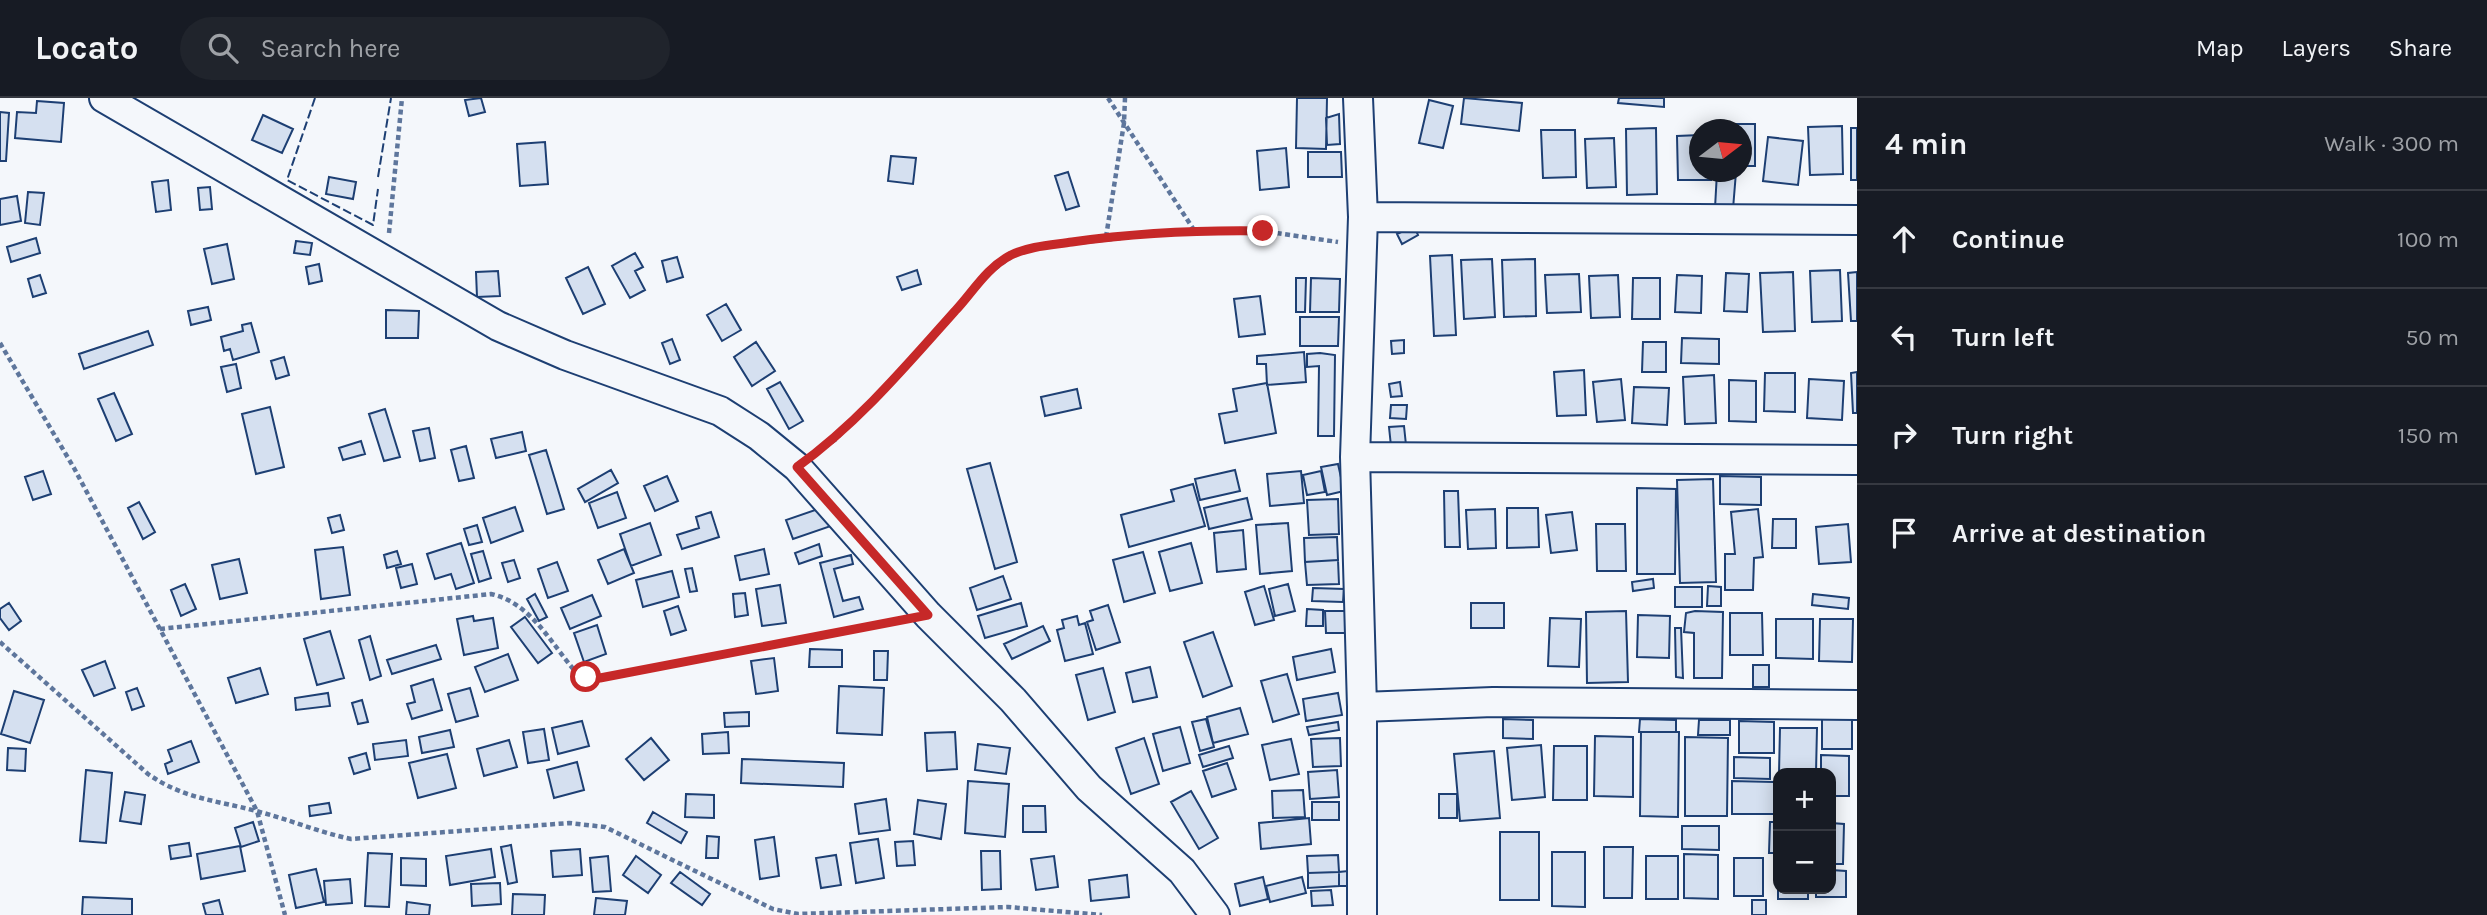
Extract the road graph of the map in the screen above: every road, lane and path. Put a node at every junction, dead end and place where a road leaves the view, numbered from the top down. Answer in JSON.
{"nodes":[{"id":1,"x":104,"y":98,"type":"edge"},
{"id":2,"x":402,"y":98,"type":"edge"},
{"id":3,"x":1108,"y":98,"type":"edge"},
{"id":4,"x":1125,"y":98,"type":"edge"},
{"id":5,"x":1358,"y":98,"type":"edge"},
{"id":6,"x":1124,"y":122,"type":"junction"},
{"id":7,"x":1363,"y":216,"type":"junction"},
{"id":8,"x":1857,"y":220,"type":"edge"},
{"id":9,"x":1194,"y":230,"type":"junction"},
{"id":10,"x":1106,"y":237,"type":"junction"},
{"id":11,"x":1361,"y":245,"type":"junction"},
{"id":12,"x":386,"y":262,"type":"junction"},
{"id":13,"x":0,"y":343,"type":"edge"},
{"id":14,"x":1355,"y":457,"type":"junction"},
{"id":15,"x":1857,"y":460,"type":"edge"},
{"id":16,"x":797,"y":467,"type":"junction"},
{"id":17,"x":928,"y":615,"type":"junction"},
{"id":18,"x":160,"y":629,"type":"junction"},
{"id":19,"x":0,"y":642,"type":"edge"},
{"id":20,"x":1857,"y":705,"type":"edge"},
{"id":21,"x":1362,"y":707,"type":"junction"},
{"id":22,"x":257,"y":811,"type":"junction"},
{"id":23,"x":285,"y":915,"type":"edge"},
{"id":24,"x":1102,"y":915,"type":"edge"},
{"id":25,"x":1214,"y":915,"type":"edge"},
{"id":26,"x":1362,"y":915,"type":"edge"}],
"edges":[{"from":1,"to":12,"type":"street"},
{"from":2,"to":12,"type":"path"},
{"from":3,"to":6,"type":"path"},
{"from":4,"to":6,"type":"path"},
{"from":5,"to":7,"type":"street"},
{"from":6,"to":9,"type":"path"},
{"from":6,"to":10,"type":"path"},
{"from":7,"to":8,"type":"street"},
{"from":7,"to":11,"type":"street"},
{"from":9,"to":10,"type":"path"},
{"from":9,"to":11,"type":"path"},
{"from":10,"to":16,"type":"path"},
{"from":11,"to":14,"type":"street"},
{"from":12,"to":16,"type":"street"},
{"from":13,"to":18,"type":"path"},
{"from":14,"to":15,"type":"street"},
{"from":14,"to":21,"type":"street"},
{"from":16,"to":17,"type":"street"},
{"from":17,"to":18,"type":"path"},
{"from":17,"to":25,"type":"street"},
{"from":18,"to":22,"type":"path"},
{"from":19,"to":22,"type":"path"},
{"from":20,"to":21,"type":"street"},
{"from":21,"to":26,"type":"street"},
{"from":22,"to":23,"type":"path"},
{"from":22,"to":24,"type":"path"}]}
